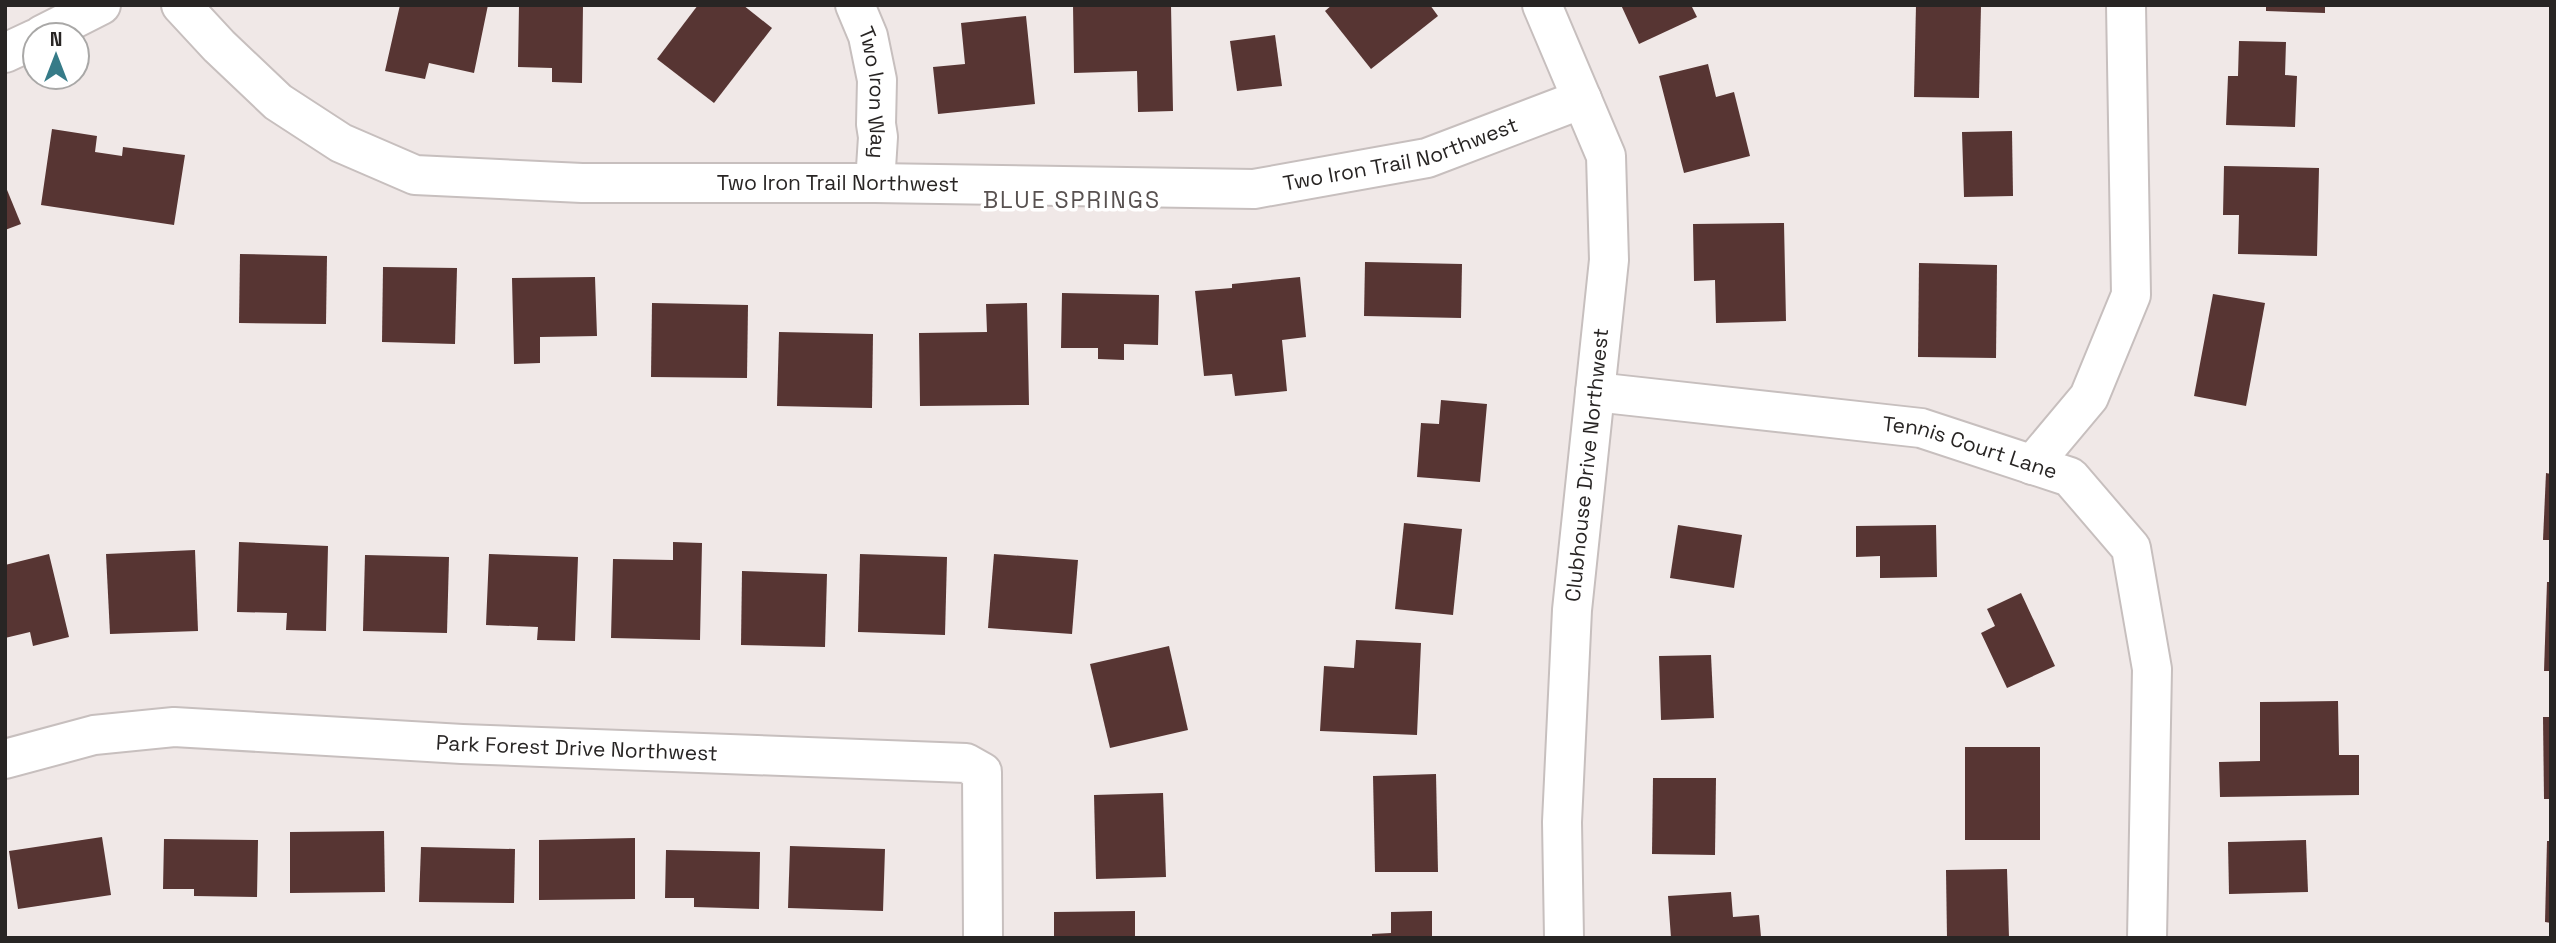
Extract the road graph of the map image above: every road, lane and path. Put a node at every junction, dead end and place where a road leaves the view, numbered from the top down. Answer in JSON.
{"nodes":[{"id":1,"x":102,"y":5,"type":"edge"},
{"id":2,"x":181,"y":5,"type":"edge"},
{"id":3,"x":855,"y":5,"type":"edge"},
{"id":4,"x":1542,"y":5,"type":"edge"},
{"id":5,"x":2126,"y":5,"type":"edge"},
{"id":6,"x":70,"y":21,"type":"edge"},
{"id":7,"x":21,"y":45,"type":"edge"},
{"id":8,"x":5,"y":54,"type":"edge"},
{"id":9,"x":1582,"y":99,"type":"junction"},
{"id":10,"x":875,"y":183,"type":"junction"},
{"id":11,"x":1595,"y":392,"type":"junction"},
{"id":12,"x":2032,"y":465,"type":"junction"},
{"id":13,"x":5,"y":760,"type":"edge"},
{"id":14,"x":983,"y":938,"type":"edge"},
{"id":15,"x":1564,"y":938,"type":"edge"},
{"id":16,"x":2147,"y":938,"type":"edge"}],
"edges":[{"from":1,"to":6,"type":"street"},
{"from":2,"to":10,"type":"street","name":"Two Iron Trail Northwest"},
{"from":3,"to":10,"type":"street","name":"Two Iron Way"},
{"from":4,"to":9,"type":"street","name":"Clubhouse Drive Northwest"},
{"from":5,"to":12,"type":"street"},
{"from":7,"to":8,"type":"street"},
{"from":9,"to":10,"type":"street","name":"Two Iron Trail Northwest"},
{"from":9,"to":11,"type":"street","name":"Clubhouse Drive Northwest"},
{"from":11,"to":12,"type":"street","name":"Tennis Court Lane"},
{"from":11,"to":15,"type":"street","name":"Clubhouse Drive Northwest"},
{"from":12,"to":16,"type":"street","name":"Tennis Court Lane"},
{"from":13,"to":14,"type":"street","name":"Park Forest Drive Northwest"}]}
